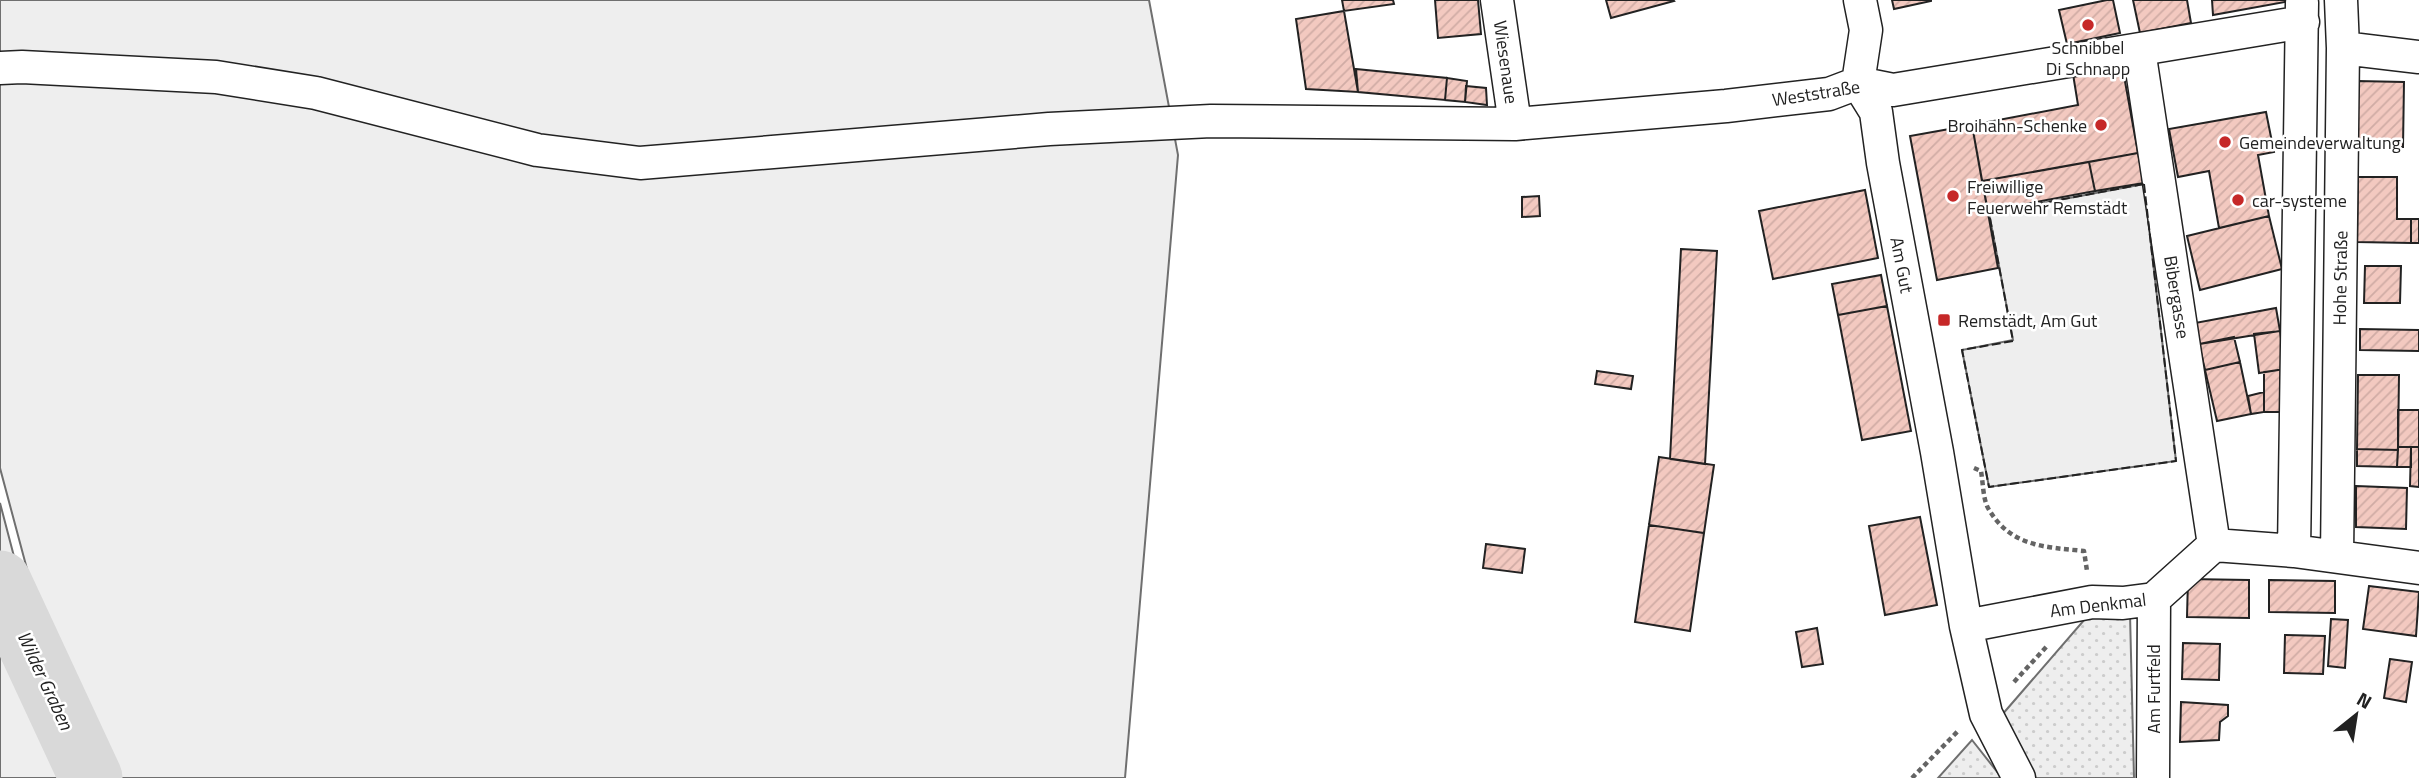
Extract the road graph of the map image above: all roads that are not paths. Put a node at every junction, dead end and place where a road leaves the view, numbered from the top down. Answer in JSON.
{"nodes":[{"id":1,"x":1497,"y":0,"type":"edge"},
{"id":2,"x":1860,"y":0,"type":"edge"},
{"id":3,"x":2341,"y":0,"type":"edge"},
{"id":4,"x":2303,"y":11,"type":"edge"},
{"id":5,"x":2343,"y":48,"type":"junction"},
{"id":6,"x":2138,"y":50,"type":"junction"},
{"id":7,"x":2419,"y":57,"type":"edge"},
{"id":8,"x":0,"y":68,"type":"edge"},
{"id":9,"x":1858,"y":83,"type":"junction"},
{"id":10,"x":1515,"y":124,"type":"junction"},
{"id":11,"x":2214,"y":545,"type":"junction"},
{"id":12,"x":2294,"y":551,"type":"junction"},
{"id":13,"x":2337,"y":556,"type":"junction"},
{"id":14,"x":2419,"y":568,"type":"edge"},
{"id":15,"x":2154,"y":599,"type":"junction"},
{"id":16,"x":1966,"y":626,"type":"junction"},
{"id":17,"x":2019,"y":778,"type":"edge"},
{"id":18,"x":2153,"y":778,"type":"edge"}],
"edges":[{"from":1,"to":10,"type":"street","name":"Wiesenaue"},
{"from":2,"to":9,"type":"street"},
{"from":3,"to":5,"type":"street","name":"Hohe Straße"},
{"from":4,"to":6,"type":"street","name":"Weststraße"},
{"from":4,"to":12,"type":"street"},
{"from":5,"to":7,"type":"street"},
{"from":5,"to":13,"type":"street","name":"Hohe Straße"},
{"from":6,"to":9,"type":"street","name":"Weststraße"},
{"from":6,"to":11,"type":"street","name":"Bibergasse"},
{"from":8,"to":10,"type":"street","name":"Weststraße"},
{"from":9,"to":10,"type":"street","name":"Weststraße"},
{"from":9,"to":16,"type":"street","name":"Am Gut"},
{"from":11,"to":12,"type":"street"},
{"from":11,"to":15,"type":"street","name":"Am Denkmal"},
{"from":12,"to":13,"type":"street"},
{"from":13,"to":14,"type":"street"},
{"from":15,"to":16,"type":"street","name":"Am Denkmal"},
{"from":15,"to":18,"type":"street","name":"Am Furtfeld"},
{"from":16,"to":17,"type":"street"}]}
